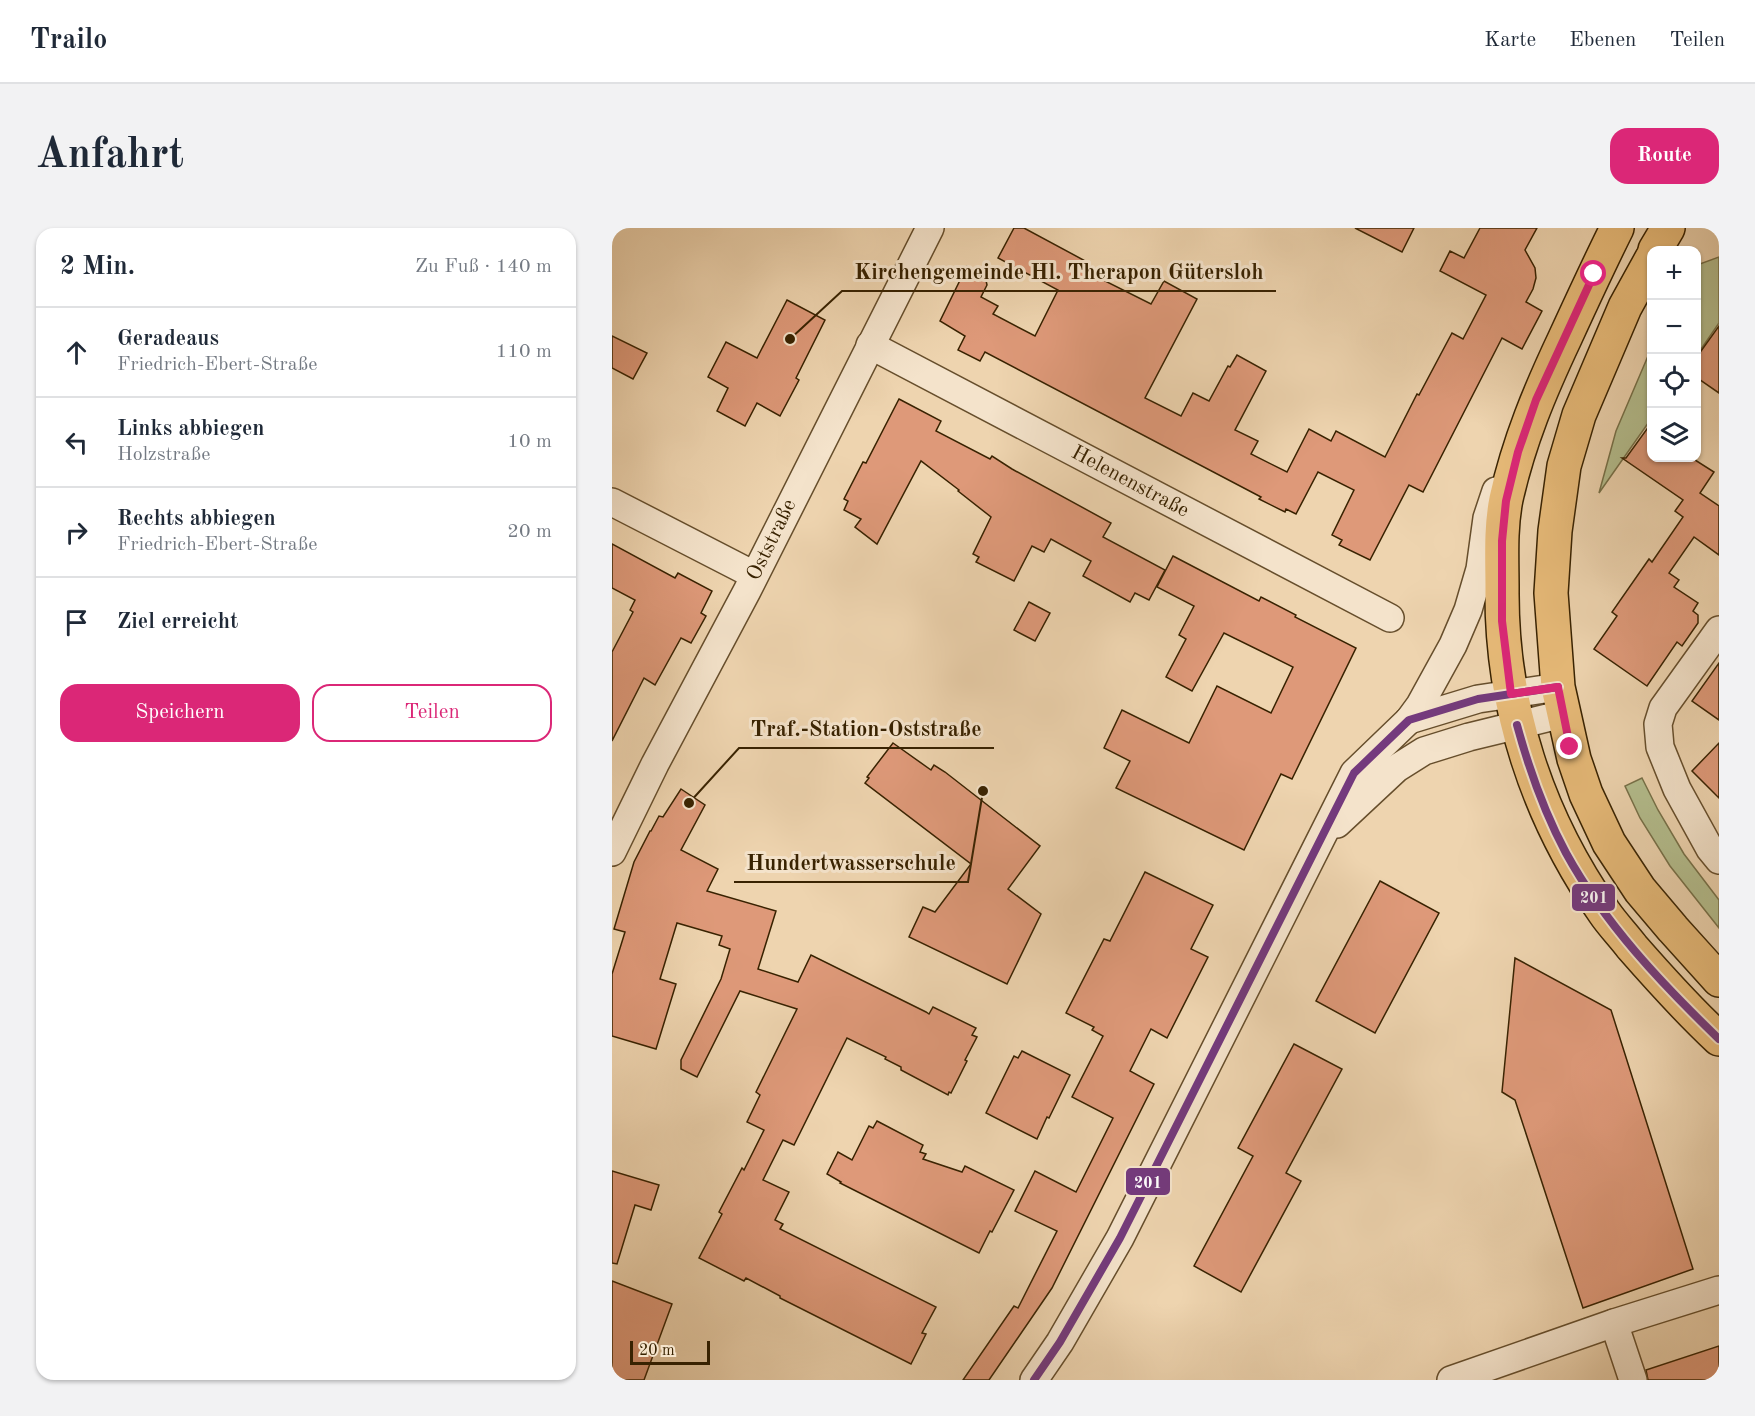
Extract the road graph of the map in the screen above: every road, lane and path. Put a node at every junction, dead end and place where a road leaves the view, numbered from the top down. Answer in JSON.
{"nodes":[{"id":1,"x":930,"y":228,"type":"edge"},
{"id":2,"x":1591,"y":228,"type":"edge"},
{"id":3,"x":1617,"y":228,"type":"edge"},
{"id":4,"x":1668,"y":228,"type":"edge"},
{"id":5,"x":1658,"y":246,"type":"edge"},
{"id":6,"x":1647,"y":267,"type":"edge"},
{"id":7,"x":1594,"y":274,"type":"junction"},
{"id":8,"x":870,"y":345,"type":"junction"},
{"id":9,"x":1518,"y":452,"type":"junction"},
{"id":10,"x":612,"y":502,"type":"edge"},
{"id":11,"x":754,"y":575,"type":"junction"},
{"id":12,"x":1390,"y":618,"type":"dead end"},
{"id":13,"x":1719,"y":630,"type":"edge"},
{"id":14,"x":1560,"y":701,"type":"junction"},
{"id":15,"x":1514,"y":710,"type":"junction"},
{"id":16,"x":1409,"y":720,"type":"junction"},
{"id":17,"x":1321,"y":840,"type":"junction"},
{"id":18,"x":612,"y":852,"type":"edge"},
{"id":19,"x":1719,"y":860,"type":"edge"},
{"id":20,"x":1719,"y":980,"type":"edge"},
{"id":21,"x":1719,"y":1039,"type":"edge"},
{"id":22,"x":1719,"y":1290,"type":"edge"},
{"id":23,"x":1614,"y":1323,"type":"junction"},
{"id":24,"x":1034,"y":1380,"type":"edge"},
{"id":25,"x":1451,"y":1380,"type":"edge"},
{"id":26,"x":1633,"y":1380,"type":"edge"}],
"edges":[{"from":1,"to":8,"type":"street","name":"Oststraße"},
{"from":2,"to":7,"type":"main road"},
{"from":3,"to":7,"type":"main road"},
{"from":4,"to":5,"type":"main road"},
{"from":6,"to":14,"type":"main road"},
{"from":7,"to":9,"type":"main road"},
{"from":8,"to":11,"type":"street","name":"Oststraße"},
{"from":8,"to":12,"type":"street","name":"Helenenstraße"},
{"from":9,"to":15,"type":"main road"},
{"from":9,"to":16,"type":"street"},
{"from":10,"to":11,"type":"street"},
{"from":11,"to":18,"type":"street","name":"Oststraße"},
{"from":13,"to":19,"type":"street"},
{"from":14,"to":15,"type":"street"},
{"from":14,"to":20,"type":"main road"},
{"from":15,"to":16,"type":"street"},
{"from":15,"to":17,"type":"street"},
{"from":15,"to":21,"type":"main road"},
{"from":16,"to":17,"type":"street"},
{"from":17,"to":24,"type":"street"},
{"from":22,"to":23,"type":"street"},
{"from":23,"to":25,"type":"street"},
{"from":23,"to":26,"type":"street"}]}
